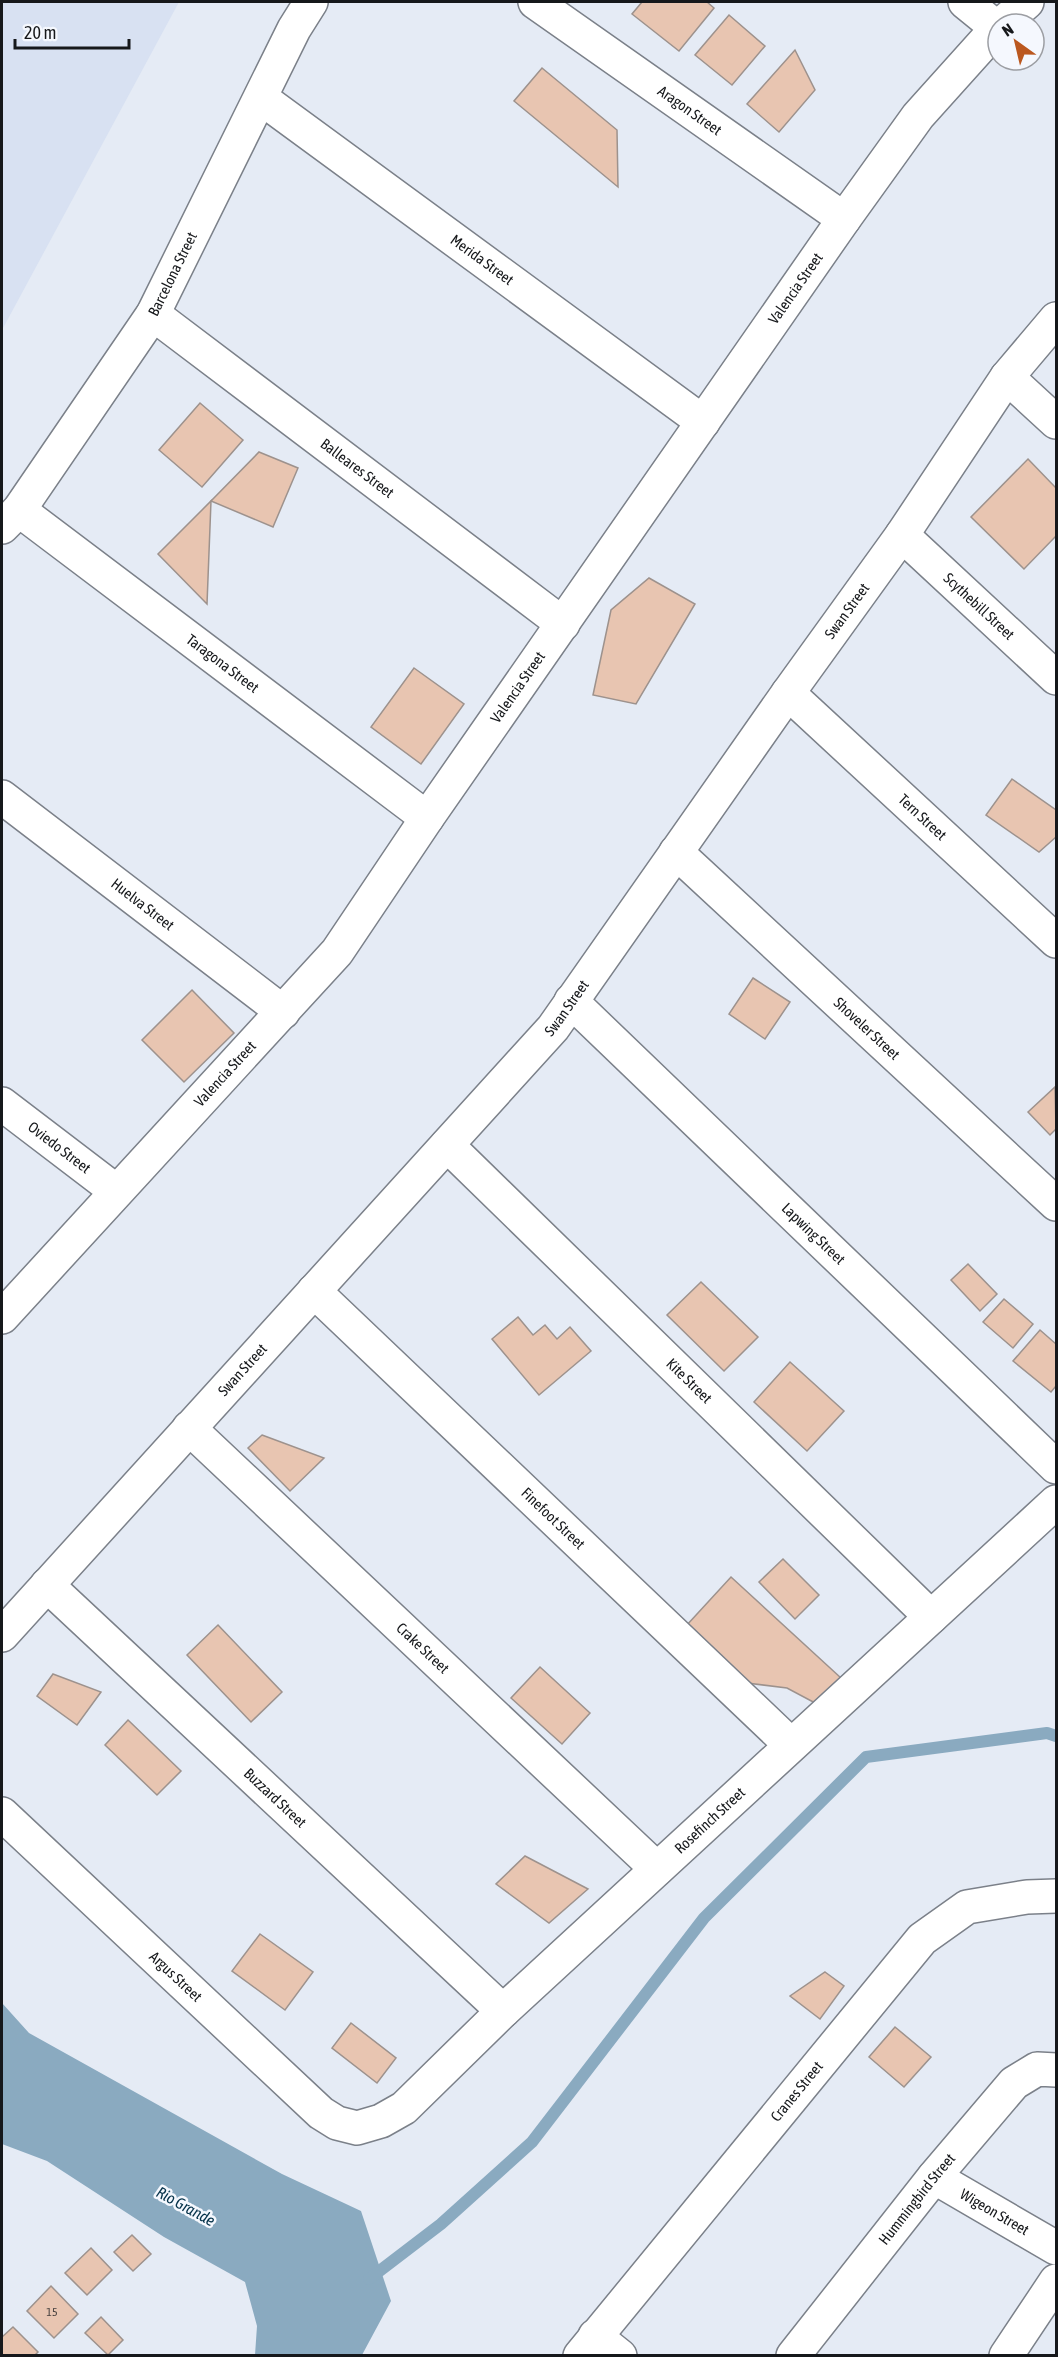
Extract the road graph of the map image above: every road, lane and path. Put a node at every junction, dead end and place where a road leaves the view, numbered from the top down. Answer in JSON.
{"nodes":[{"id":1,"x":311,"y":2,"type":"edge"},
{"id":2,"x":535,"y":2,"type":"edge"},
{"id":3,"x":965,"y":2,"type":"edge"},
{"id":4,"x":1028,"y":2,"type":"edge"},
{"id":5,"x":1016,"y":12,"type":"edge"},
{"id":6,"x":986,"y":19,"type":"edge"},
{"id":7,"x":986,"y":41,"type":"edge"},
{"id":8,"x":261,"y":99,"type":"junction"},
{"id":9,"x":844,"y":219,"type":"junction"},
{"id":10,"x":153,"y":314,"type":"junction"},
{"id":11,"x":1056,"y":318,"type":"edge"},
{"id":12,"x":1007,"y":377,"type":"junction"},
{"id":13,"x":703,"y":422,"type":"junction"},
{"id":14,"x":1056,"y":422,"type":"edge"},
{"id":15,"x":10,"y":519,"type":"edge"},
{"id":16,"x":902,"y":535,"type":"junction"},
{"id":17,"x":563,"y":624,"type":"junction"},
{"id":18,"x":1056,"y":678,"type":"edge"},
{"id":19,"x":788,"y":693,"type":"junction"},
{"id":20,"x":2,"y":797,"type":"edge"},
{"id":21,"x":427,"y":818,"type":"junction"},
{"id":22,"x":676,"y":852,"type":"junction"},
{"id":23,"x":1056,"y":941,"type":"edge"},
{"id":24,"x":571,"y":1001,"type":"junction"},
{"id":25,"x":283,"y":1012,"type":"junction"},
{"id":26,"x":2,"y":1104,"type":"edge"},
{"id":27,"x":447,"y":1145,"type":"junction"},
{"id":28,"x":116,"y":1191,"type":"junction"},
{"id":29,"x":1056,"y":1204,"type":"edge"},
{"id":30,"x":314,"y":1291,"type":"junction"},
{"id":31,"x":2,"y":1317,"type":"edge"},
{"id":32,"x":189,"y":1428,"type":"junction"},
{"id":33,"x":1056,"y":1467,"type":"edge"},
{"id":34,"x":1056,"y":1502,"type":"edge"},
{"id":35,"x":47,"y":1585,"type":"junction"},
{"id":36,"x":931,"y":1617,"type":"junction"},
{"id":37,"x":2,"y":1635,"type":"edge"},
{"id":38,"x":791,"y":1745,"type":"junction"},
{"id":39,"x":2,"y":1814,"type":"edge"},
{"id":40,"x":657,"y":1869,"type":"junction"},
{"id":41,"x":1056,"y":1896,"type":"edge"},
{"id":42,"x":503,"y":2011,"type":"junction"},
{"id":43,"x":1056,"y":2070,"type":"edge"},
{"id":44,"x":357,"y":2128,"type":"joint"},
{"id":45,"x":934,"y":2177,"type":"junction"},
{"id":46,"x":1056,"y":2248,"type":"edge"},
{"id":47,"x":1056,"y":2281,"type":"edge"},
{"id":48,"x":598,"y":2349,"type":"edge"},
{"id":49,"x":793,"y":2355,"type":"edge"},
{"id":50,"x":1006,"y":2355,"type":"edge"}],
"edges":[{"from":1,"to":8,"type":"street","name":"Barcelona Street"},
{"from":2,"to":9,"type":"street","name":"Aragon Street"},
{"from":3,"to":6,"type":"street"},
{"from":4,"to":5,"type":"street"},
{"from":7,"to":9,"type":"street","name":"Valencia Street"},
{"from":8,"to":10,"type":"street","name":"Barcelona Street"},
{"from":8,"to":13,"type":"street","name":"Merida Street"},
{"from":9,"to":13,"type":"street","name":"Valencia Street"},
{"from":10,"to":15,"type":"street","name":"Barcelona Street"},
{"from":10,"to":17,"type":"street","name":"Balleares Street"},
{"from":11,"to":12,"type":"street","name":"Swan Street"},
{"from":12,"to":14,"type":"street"},
{"from":12,"to":16,"type":"street","name":"Swan Street"},
{"from":13,"to":17,"type":"street","name":"Valencia Street"},
{"from":15,"to":21,"type":"street","name":"Taragona Street"},
{"from":16,"to":18,"type":"street","name":"Scythebill Street"},
{"from":16,"to":19,"type":"street","name":"Swan Street"},
{"from":17,"to":21,"type":"street","name":"Valencia Street"},
{"from":19,"to":22,"type":"street","name":"Swan Street"},
{"from":19,"to":23,"type":"street","name":"Tern Street"},
{"from":20,"to":25,"type":"street","name":"Huelva Street"},
{"from":21,"to":25,"type":"street","name":"Valencia Street"},
{"from":22,"to":24,"type":"street","name":"Swan Street"},
{"from":22,"to":29,"type":"street","name":"Shoveler Street"},
{"from":24,"to":27,"type":"street","name":"Swan Street"},
{"from":24,"to":33,"type":"street","name":"Lapwing Street"},
{"from":25,"to":28,"type":"street","name":"Valencia Street"},
{"from":26,"to":28,"type":"street","name":"Oviedo Street"},
{"from":27,"to":30,"type":"street","name":"Swan Street"},
{"from":27,"to":36,"type":"street","name":"Kite Street"},
{"from":28,"to":31,"type":"street","name":"Valencia Street"},
{"from":30,"to":32,"type":"street","name":"Swan Street"},
{"from":30,"to":38,"type":"street","name":"Finefoot Street"},
{"from":32,"to":35,"type":"street","name":"Swan Street"},
{"from":32,"to":40,"type":"street","name":"Crake Street"},
{"from":34,"to":36,"type":"street","name":"Rosefinch Street"},
{"from":35,"to":37,"type":"street","name":"Swan Street"},
{"from":35,"to":42,"type":"street","name":"Buzzard Street"},
{"from":36,"to":38,"type":"street","name":"Rosefinch Street"},
{"from":38,"to":40,"type":"street","name":"Rosefinch Street"},
{"from":39,"to":44,"type":"street","name":"Argus Street"},
{"from":40,"to":42,"type":"street","name":"Rosefinch Street"},
{"from":41,"to":48,"type":"street","name":"Cranes Street"},
{"from":42,"to":44,"type":"street","name":"Rosefinch Street"},
{"from":43,"to":45,"type":"street","name":"Hummingbird Street"},
{"from":45,"to":46,"type":"street","name":"Wigeon Street"},
{"from":45,"to":49,"type":"street","name":"Hummingbird Street"},
{"from":47,"to":50,"type":"street"}]}
